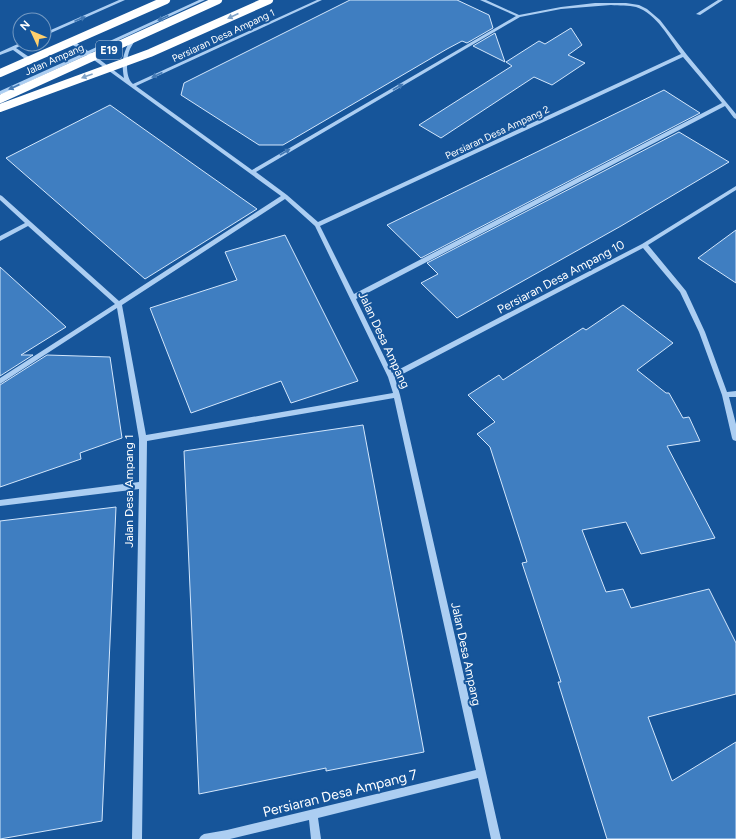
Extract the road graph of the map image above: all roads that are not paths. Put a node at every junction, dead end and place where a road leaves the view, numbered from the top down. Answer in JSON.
{"nodes":[{"id":1,"x":123,"y":0,"type":"edge"},
{"id":2,"x":149,"y":0,"type":"edge"},
{"id":3,"x":165,"y":0,"type":"edge"},
{"id":4,"x":203,"y":0,"type":"edge"},
{"id":5,"x":218,"y":0,"type":"edge"},
{"id":6,"x":269,"y":0,"type":"edge"},
{"id":7,"x":320,"y":0,"type":"edge"},
{"id":8,"x":482,"y":0,"type":"edge"},
{"id":9,"x":721,"y":0,"type":"edge"},
{"id":10,"x":698,"y":14,"type":"dead end"},
{"id":11,"x":519,"y":16,"type":"junction"},
{"id":12,"x":146,"y":26,"type":"junction"},
{"id":13,"x":52,"y":31,"type":"edge"},
{"id":14,"x":72,"y":42,"type":"junction"},
{"id":15,"x":12,"y":48,"type":"edge"},
{"id":16,"x":19,"y":52,"type":"edge"},
{"id":17,"x":0,"y":54,"type":"edge"},
{"id":18,"x":88,"y":54,"type":"junction"},
{"id":19,"x":684,"y":55,"type":"junction"},
{"id":20,"x":30,"y":60,"type":"junction"},
{"id":21,"x":0,"y":69,"type":"edge"},
{"id":22,"x":0,"y":73,"type":"edge"},
{"id":23,"x":130,"y":84,"type":"junction"},
{"id":24,"x":0,"y":93,"type":"edge"},
{"id":25,"x":0,"y":99,"type":"edge"},
{"id":26,"x":725,"y":104,"type":"junction"},
{"id":27,"x":0,"y":108,"type":"edge"},
{"id":28,"x":736,"y":117,"type":"edge"},
{"id":29,"x":252,"y":172,"type":"junction"},
{"id":30,"x":736,"y":188,"type":"edge"},
{"id":31,"x":285,"y":196,"type":"junction"},
{"id":32,"x":0,"y":197,"type":"edge"},
{"id":33,"x":29,"y":223,"type":"junction"},
{"id":34,"x":317,"y":225,"type":"junction"},
{"id":35,"x":0,"y":240,"type":"edge"},
{"id":36,"x":644,"y":245,"type":"junction"},
{"id":37,"x":352,"y":298,"type":"junction"},
{"id":38,"x":119,"y":304,"type":"junction"},
{"id":39,"x":391,"y":378,"type":"junction"},
{"id":40,"x":0,"y":381,"type":"edge"},
{"id":41,"x":736,"y":394,"type":"edge"},
{"id":42,"x":398,"y":395,"type":"junction"},
{"id":43,"x":724,"y":395,"type":"junction"},
{"id":44,"x":736,"y":438,"type":"edge"},
{"id":45,"x":143,"y":439,"type":"junction"},
{"id":46,"x":142,"y":485,"type":"junction"},
{"id":47,"x":0,"y":503,"type":"edge"},
{"id":48,"x":481,"y":773,"type":"junction"},
{"id":49,"x":313,"y":814,"type":"junction"},
{"id":50,"x":137,"y":839,"type":"edge"},
{"id":51,"x":204,"y":839,"type":"edge"},
{"id":52,"x":316,"y":839,"type":"edge"},
{"id":53,"x":496,"y":839,"type":"edge"}],
"edges":[{"from":13,"to":1,"type":"street","one_way":true},
{"from":2,"to":21,"type":"highway"},
{"from":3,"to":14,"type":"street","name":"Jalan Ampang"},
{"from":3,"to":22,"type":"highway","number":"E19","bridge":true},
{"from":4,"to":12,"type":"street","name":"Jalan Ampang","one_way":true},
{"from":5,"to":25,"type":"highway","number":"E19","bridge":true},
{"from":6,"to":27,"type":"highway","one_way":true,"bridge":true},
{"from":7,"to":23,"type":"street","name":"Persiaran Desa Ampang 1","one_way":true},
{"from":8,"to":11,"type":"street"},
{"from":9,"to":10,"type":"street"},
{"from":11,"to":19,"type":"street"},
{"from":29,"to":11,"type":"street","one_way":true},
{"from":12,"to":18,"type":"street","name":"Jalan Ampang"},
{"from":12,"to":23,"type":"street"},
{"from":14,"to":18,"type":"street","name":"Jalan Desa Ampang"},
{"from":14,"to":20,"type":"street","name":"Jalan Ampang"},
{"from":15,"to":17,"type":"street"},
{"from":16,"to":20,"type":"street"},
{"from":18,"to":23,"type":"street","name":"Jalan Desa Ampang"},
{"from":18,"to":24,"type":"street","name":"Jalan Ampang","one_way":true},
{"from":19,"to":26,"type":"street"},
{"from":19,"to":34,"type":"street","name":"Persiaran Desa Ampang 2"},
{"from":20,"to":22,"type":"street","name":"Jalan Ampang"},
{"from":23,"to":29,"type":"street","name":"Jalan Desa Ampang"},
{"from":26,"to":28,"type":"street"},
{"from":26,"to":37,"type":"street"},
{"from":29,"to":31,"type":"street","name":"Jalan Desa Ampang"},
{"from":30,"to":36,"type":"street","name":"Persiaran Desa Ampang 10"},
{"from":31,"to":34,"type":"street","name":"Jalan Desa Ampang"},
{"from":31,"to":38,"type":"street"},
{"from":32,"to":33,"type":"street"},
{"from":33,"to":35,"type":"street"},
{"from":33,"to":38,"type":"street"},
{"from":34,"to":37,"type":"street","name":"Jalan Desa Ampang"},
{"from":36,"to":39,"type":"street","name":"Persiaran Desa Ampang 10"},
{"from":36,"to":43,"type":"street"},
{"from":37,"to":39,"type":"street","name":"Jalan Desa Ampang"},
{"from":38,"to":40,"type":"street"},
{"from":38,"to":45,"type":"street","name":"Jalan Desa Ampang 1"},
{"from":39,"to":42,"type":"street","name":"Jalan Desa Ampang"},
{"from":41,"to":43,"type":"street"},
{"from":42,"to":45,"type":"street"},
{"from":42,"to":48,"type":"street","name":"Jalan Desa Ampang"},
{"from":43,"to":44,"type":"street"},
{"from":45,"to":46,"type":"street","name":"Jalan Desa Ampang 1"},
{"from":46,"to":47,"type":"street"},
{"from":46,"to":50,"type":"street","name":"Jalan Desa Ampang 1"},
{"from":48,"to":49,"type":"street","name":"Persiaran Desa Ampang 7"},
{"from":48,"to":53,"type":"street","name":"Jalan Desa Ampang"},
{"from":49,"to":51,"type":"street","name":"Persiaran Desa Ampang 7"},
{"from":49,"to":52,"type":"street"}]}
